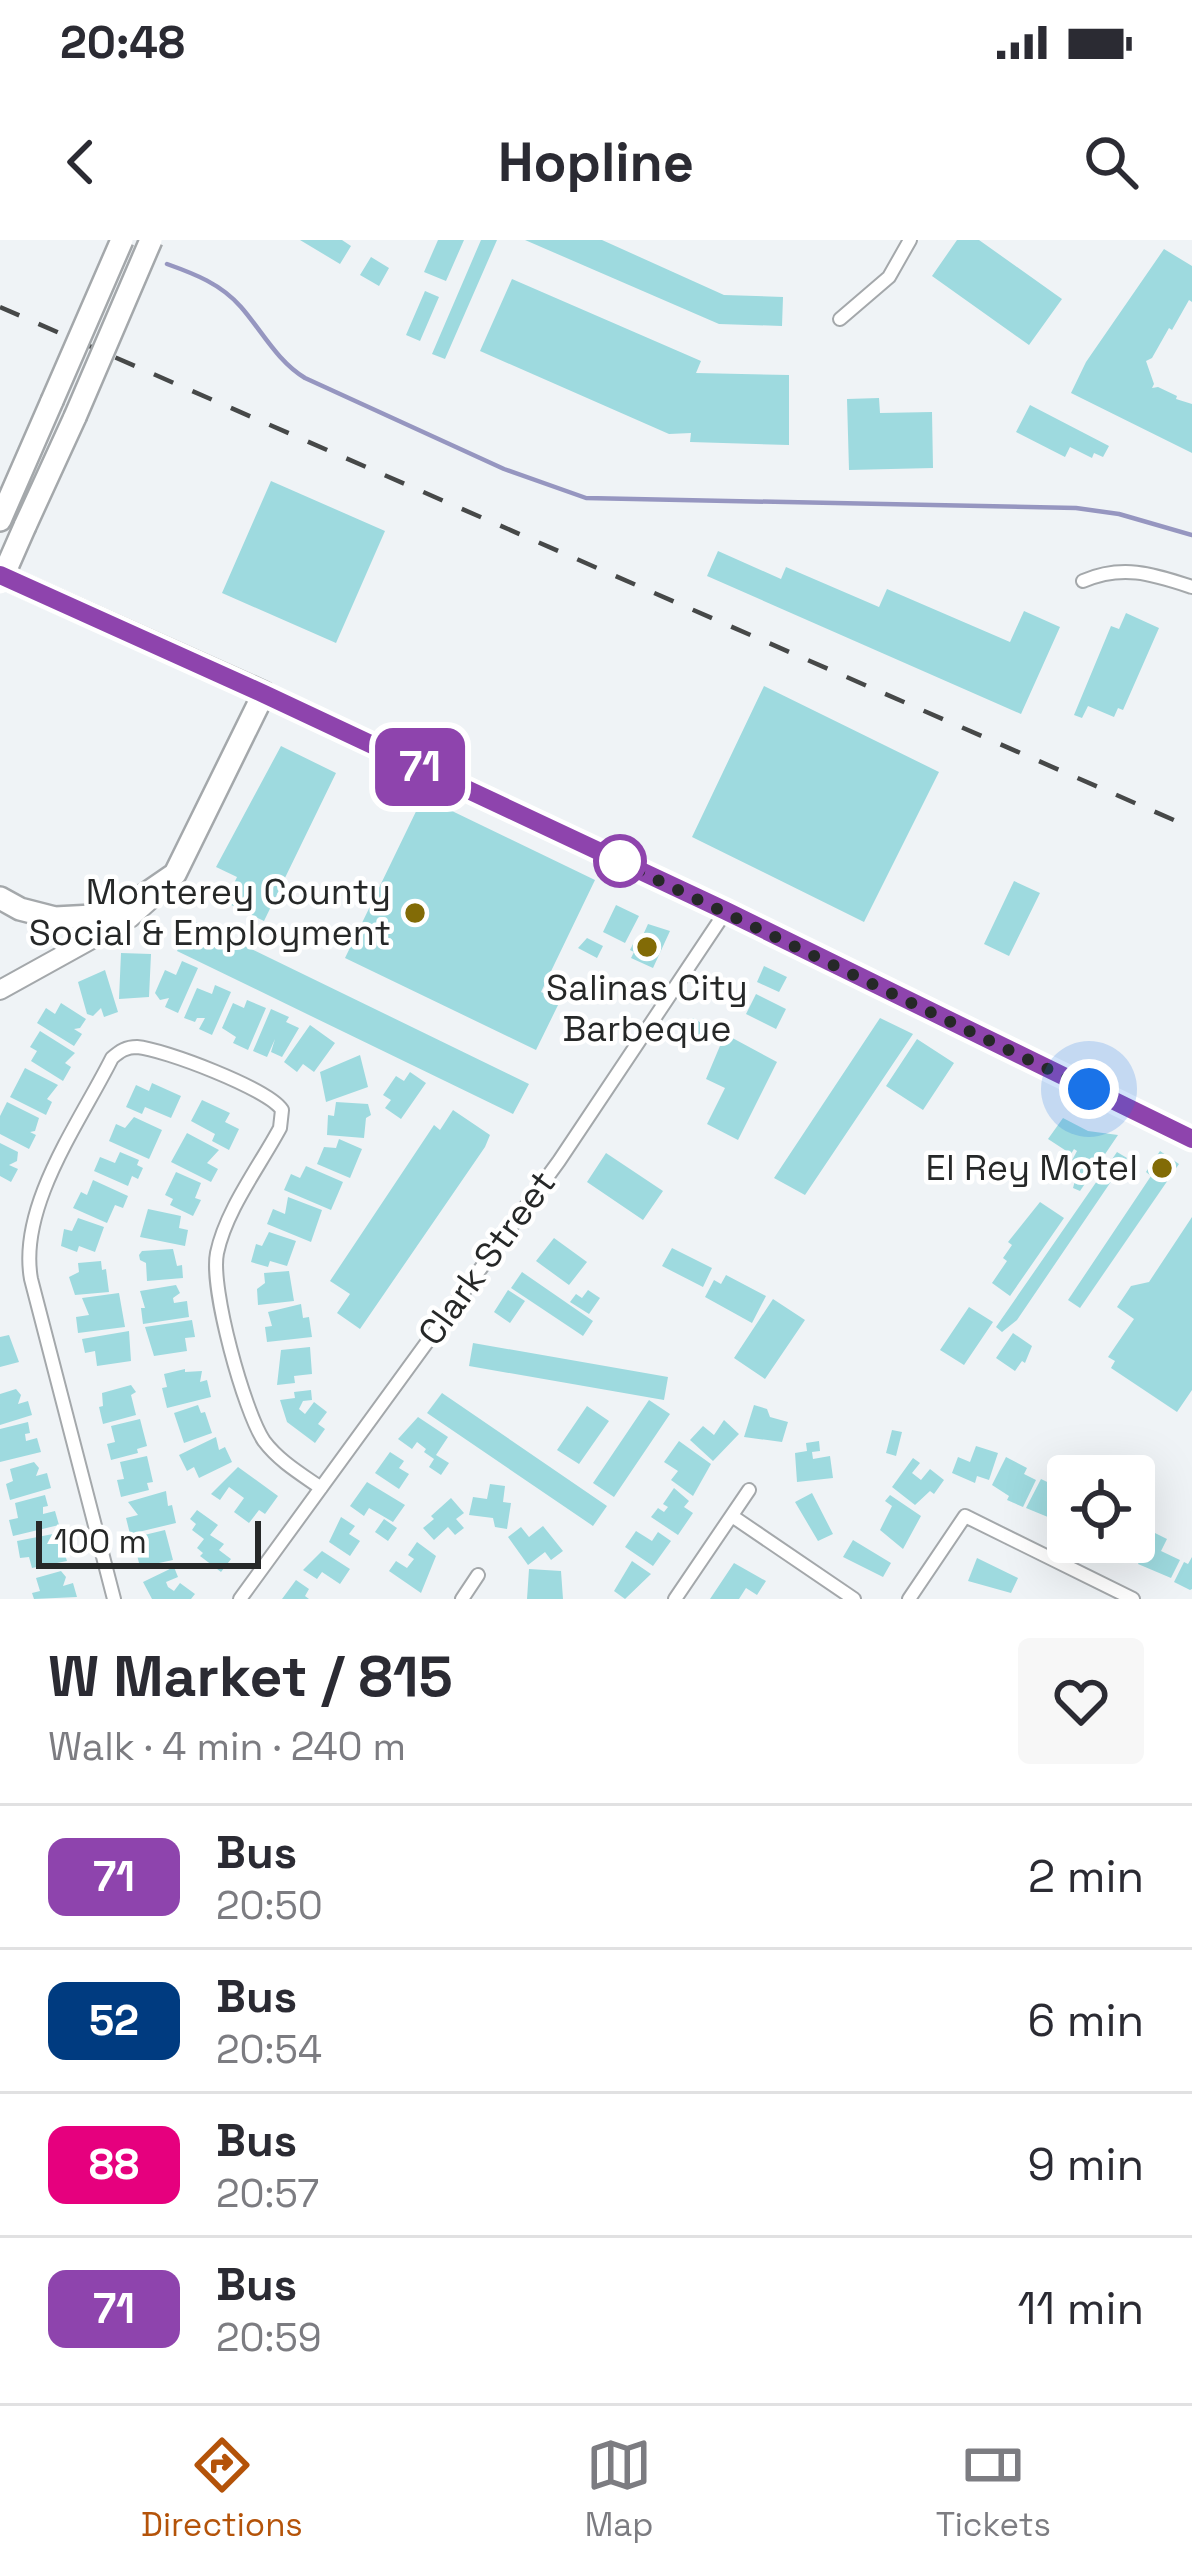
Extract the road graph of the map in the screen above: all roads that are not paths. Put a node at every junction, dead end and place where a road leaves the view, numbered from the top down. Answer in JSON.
{"nodes":[{"id":1,"x":122,"y":240,"type":"edge"},
{"id":2,"x":151,"y":240,"type":"edge"},
{"id":3,"x":910,"y":240,"type":"edge"},
{"id":4,"x":840,"y":319,"type":"dead end"},
{"id":5,"x":2,"y":517,"type":"edge"},
{"id":6,"x":0,"y":579,"type":"edge"},
{"id":7,"x":1082,"y":581,"type":"dead end"},
{"id":8,"x":1192,"y":587,"type":"edge"},
{"id":9,"x":264,"y":694,"type":"junction"},
{"id":10,"x":175,"y":874,"type":"junction"},
{"id":11,"x":0,"y":898,"type":"edge"},
{"id":12,"x":726,"y":911,"type":"junction"},
{"id":13,"x":0,"y":991,"type":"edge"},
{"id":14,"x":1192,"y":1139,"type":"edge"},
{"id":15,"x":321,"y":1488,"type":"junction"},
{"id":16,"x":749,"y":1490,"type":"dead end"},
{"id":17,"x":732,"y":1516,"type":"junction"},
{"id":18,"x":478,"y":1575,"type":"dead end"},
{"id":19,"x":114,"y":1599,"type":"edge"},
{"id":20,"x":240,"y":1599,"type":"edge"},
{"id":21,"x":462,"y":1599,"type":"edge"},
{"id":22,"x":675,"y":1599,"type":"edge"},
{"id":23,"x":854,"y":1599,"type":"edge"},
{"id":24,"x":909,"y":1599,"type":"edge"},
{"id":25,"x":1133,"y":1599,"type":"edge"}],
"edges":[{"from":1,"to":5,"type":"highway","bridge":true},
{"from":2,"to":6,"type":"highway","bridge":true},
{"from":3,"to":4,"type":"street"},
{"from":6,"to":9,"type":"highway"},
{"from":7,"to":8,"type":"street"},
{"from":9,"to":10,"type":"highway"},
{"from":9,"to":12,"type":"main road"},
{"from":10,"to":11,"type":"highway"},
{"from":10,"to":13,"type":"main road"},
{"from":12,"to":14,"type":"main road"},
{"from":12,"to":15,"type":"street","name":"Clark Street"},
{"from":15,"to":19,"type":"street"},
{"from":15,"to":20,"type":"street","name":"Clark Street"},
{"from":16,"to":17,"type":"street"},
{"from":17,"to":22,"type":"street"},
{"from":17,"to":23,"type":"street"},
{"from":18,"to":21,"type":"street"},
{"from":24,"to":25,"type":"street"}]}
